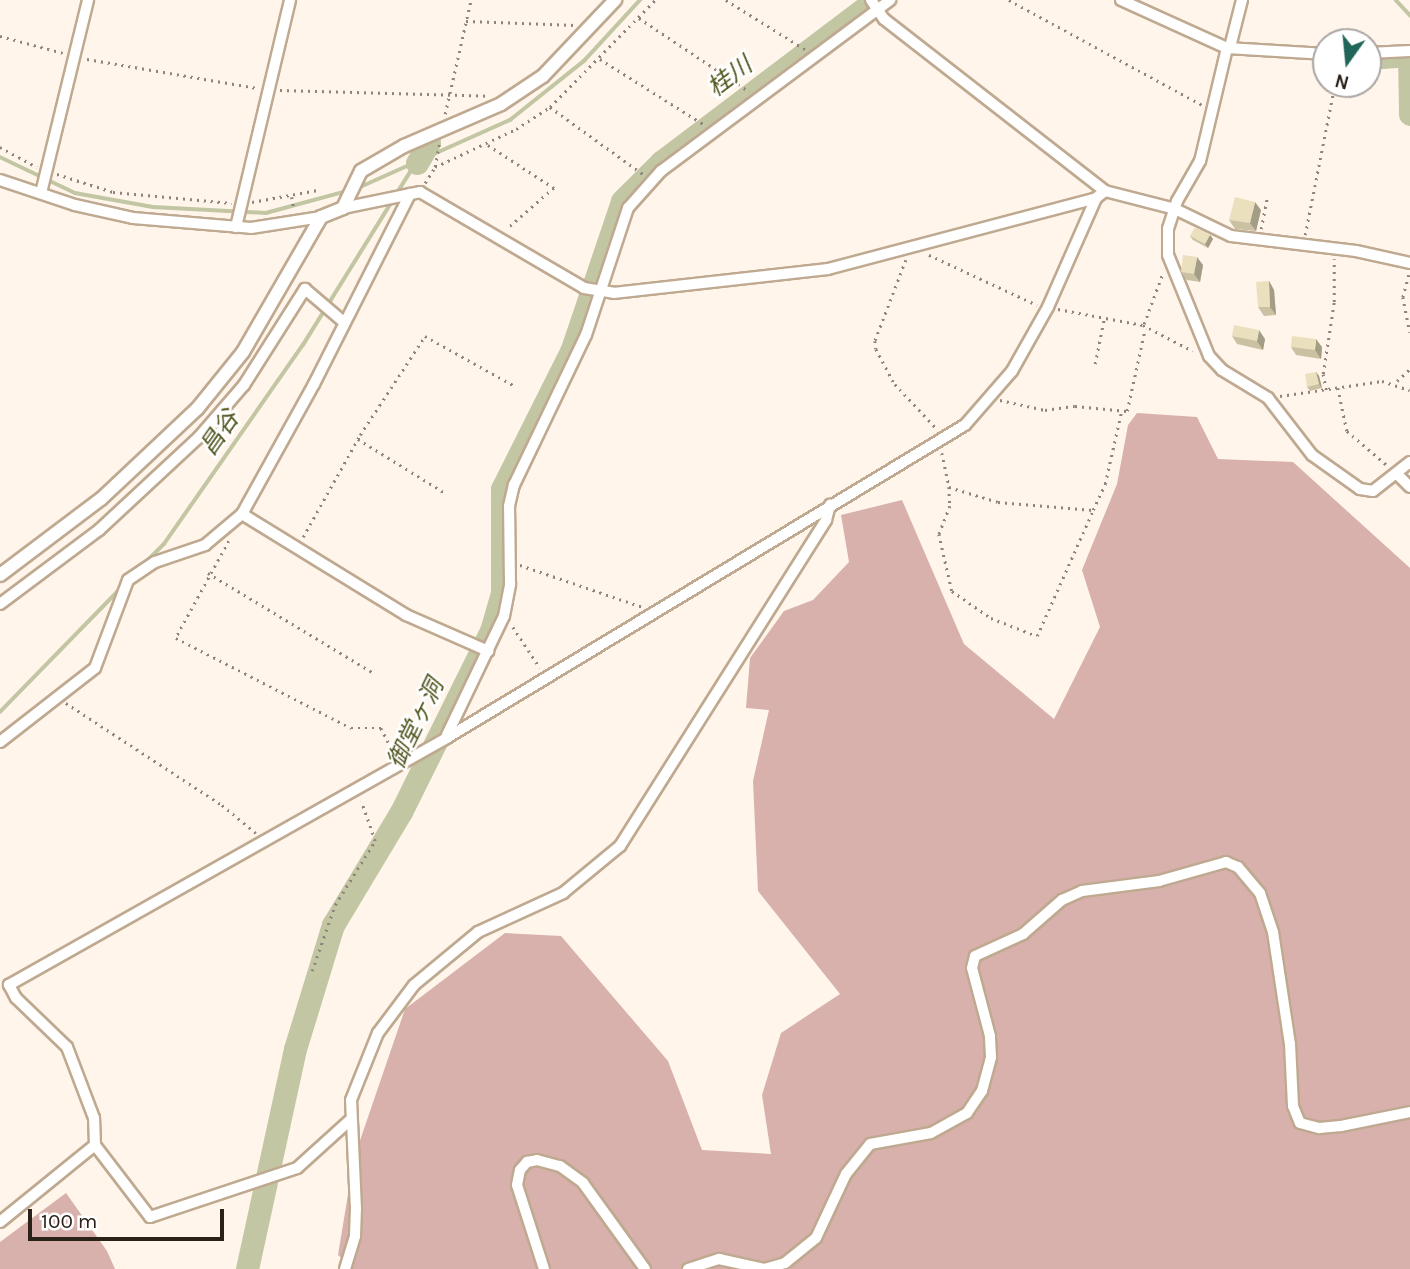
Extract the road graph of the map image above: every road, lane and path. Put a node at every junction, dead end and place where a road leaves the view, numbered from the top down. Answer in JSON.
{"nodes":[{"id":1,"x":88,"y":0,"type":"edge"},
{"id":2,"x":290,"y":0,"type":"edge"},
{"id":3,"x":471,"y":0,"type":"edge"},
{"id":4,"x":615,"y":0,"type":"edge"},
{"id":5,"x":655,"y":0,"type":"edge"},
{"id":6,"x":726,"y":0,"type":"edge"},
{"id":7,"x":890,"y":0,"type":"edge"},
{"id":8,"x":1009,"y":0,"type":"edge"},
{"id":9,"x":1121,"y":0,"type":"edge"},
{"id":10,"x":1242,"y":0,"type":"edge"},
{"id":11,"x":875,"y":5,"type":"edge"},
{"id":12,"x":638,"y":18,"type":"junction"},
{"id":13,"x":466,"y":21,"type":"junction"},
{"id":14,"x":590,"y":28,"type":"junction"},
{"id":15,"x":0,"y":36,"type":"edge"},
{"id":16,"x":1229,"y":47,"type":"junction"},
{"id":17,"x":805,"y":48,"type":"dead end"},
{"id":18,"x":1410,"y":51,"type":"edge"},
{"id":19,"x":1382,"y":52,"type":"edge"},
{"id":20,"x":1312,"y":53,"type":"edge"},
{"id":21,"x":74,"y":56,"type":"junction"},
{"id":22,"x":600,"y":59,"type":"junction"},
{"id":23,"x":269,"y":89,"type":"junction"},
{"id":24,"x":748,"y":90,"type":"dead end"},
{"id":25,"x":448,"y":94,"type":"junction"},
{"id":26,"x":1332,"y":98,"type":"edge"},
{"id":27,"x":500,"y":105,"type":"junction"},
{"id":28,"x":550,"y":107,"type":"junction"},
{"id":29,"x":1214,"y":110,"type":"junction"},
{"id":30,"x":704,"y":124,"type":"dead end"},
{"id":31,"x":441,"y":136,"type":"junction"},
{"id":32,"x":488,"y":144,"type":"junction"},
{"id":33,"x":0,"y":147,"type":"edge"},
{"id":34,"x":435,"y":167,"type":"junction"},
{"id":35,"x":47,"y":171,"type":"junction"},
{"id":36,"x":642,"y":173,"type":"dead end"},
{"id":37,"x":0,"y":180,"type":"edge"},
{"id":38,"x":318,"y":190,"type":"dead end"},
{"id":39,"x":41,"y":193,"type":"junction"},
{"id":40,"x":415,"y":193,"type":"junction"},
{"id":41,"x":1100,"y":194,"type":"junction"},
{"id":42,"x":1267,"y":197,"type":"dead end"},
{"id":43,"x":241,"y":202,"type":"junction"},
{"id":44,"x":343,"y":208,"type":"junction"},
{"id":45,"x":1175,"y":209,"type":"junction"},
{"id":46,"x":321,"y":217,"type":"junction"},
{"id":47,"x":236,"y":227,"type":"junction"},
{"id":48,"x":499,"y":239,"type":"junction"},
{"id":49,"x":1259,"y":239,"type":"junction"},
{"id":50,"x":1304,"y":245,"type":"junction"},
{"id":51,"x":913,"y":246,"type":"junction"},
{"id":52,"x":1334,"y":248,"type":"junction"},
{"id":53,"x":1168,"y":255,"type":"junction"},
{"id":54,"x":1410,"y":263,"type":"edge"},
{"id":55,"x":1410,"y":272,"type":"edge"},
{"id":56,"x":599,"y":292,"type":"junction"},
{"id":57,"x":1047,"y":308,"type":"junction"},
{"id":58,"x":1104,"y":318,"type":"junction"},
{"id":59,"x":345,"y":323,"type":"junction"},
{"id":60,"x":1144,"y":327,"type":"junction"},
{"id":61,"x":1410,"y":332,"type":"edge"},
{"id":62,"x":1209,"y":356,"type":"junction"},
{"id":63,"x":1095,"y":364,"type":"dead end"},
{"id":64,"x":1410,"y":369,"type":"edge"},
{"id":65,"x":1396,"y":382,"type":"junction"},
{"id":66,"x":513,"y":385,"type":"dead end"},
{"id":67,"x":1338,"y":387,"type":"junction"},
{"id":68,"x":1326,"y":390,"type":"junction"},
{"id":69,"x":1410,"y":390,"type":"edge"},
{"id":70,"x":993,"y":395,"type":"junction"},
{"id":71,"x":1268,"y":398,"type":"junction"},
{"id":72,"x":1121,"y":413,"type":"junction"},
{"id":73,"x":942,"y":438,"type":"junction"},
{"id":74,"x":358,"y":439,"type":"junction"},
{"id":75,"x":1410,"y":462,"type":"edge"},
{"id":76,"x":1398,"y":475,"type":"junction"},
{"id":77,"x":950,"y":487,"type":"junction"},
{"id":78,"x":1410,"y":487,"type":"edge"},
{"id":79,"x":444,"y":493,"type":"dead end"},
{"id":80,"x":830,"y":505,"type":"junction"},
{"id":81,"x":1093,"y":510,"type":"junction"},
{"id":82,"x":242,"y":514,"type":"junction"},
{"id":83,"x":232,"y":536,"type":"dead end"},
{"id":84,"x":297,"y":549,"type":"junction"},
{"id":85,"x":510,"y":562,"type":"junction"},
{"id":86,"x":208,"y":573,"type":"junction"},
{"id":87,"x":0,"y":575,"type":"edge"},
{"id":88,"x":0,"y":604,"type":"edge"},
{"id":89,"x":652,"y":612,"type":"junction"},
{"id":90,"x":504,"y":616,"type":"junction"},
{"id":91,"x":488,"y":652,"type":"junction"},
{"id":92,"x":374,"y":673,"type":"dead end"},
{"id":93,"x":545,"y":677,"type":"junction"},
{"id":94,"x":61,"y":698,"type":"junction"},
{"id":95,"x":447,"y":736,"type":"junction"},
{"id":96,"x":0,"y":743,"type":"edge"},
{"id":97,"x":399,"y":765,"type":"junction"},
{"id":98,"x":356,"y":788,"type":"junction"},
{"id":99,"x":265,"y":842,"type":"junction"},
{"id":100,"x":312,"y":971,"type":"dead end"},
{"id":101,"x":1410,"y":1112,"type":"edge"},
{"id":102,"x":349,"y":1121,"type":"junction"},
{"id":103,"x":94,"y":1145,"type":"junction"},
{"id":104,"x":0,"y":1222,"type":"edge"},
{"id":105,"x":345,"y":1269,"type":"edge"},
{"id":106,"x":544,"y":1269,"type":"edge"},
{"id":107,"x":645,"y":1269,"type":"edge"},
{"id":108,"x":688,"y":1269,"type":"edge"}],
"edges":[{"from":1,"to":21,"type":"street"},
{"from":2,"to":23,"type":"street"},
{"from":3,"to":13,"type":"path"},
{"from":4,"to":14,"type":"street"},
{"from":5,"to":12,"type":"path"},
{"from":6,"to":17,"type":"path"},
{"from":7,"to":11,"type":"street"},
{"from":8,"to":29,"type":"path"},
{"from":9,"to":16,"type":"street"},
{"from":10,"to":16,"type":"street"},
{"from":11,"to":41,"type":"street"},
{"from":11,"to":56,"type":"street"},
{"from":12,"to":22,"type":"path"},
{"from":12,"to":24,"type":"path"},
{"from":13,"to":14,"type":"path"},
{"from":13,"to":25,"type":"path"},
{"from":14,"to":27,"type":"street"},
{"from":15,"to":21,"type":"path"},
{"from":16,"to":20,"type":"street"},
{"from":16,"to":29,"type":"street"},
{"from":18,"to":19,"type":"street"},
{"from":21,"to":23,"type":"path"},
{"from":21,"to":35,"type":"street"},
{"from":22,"to":28,"type":"path"},
{"from":22,"to":30,"type":"path"},
{"from":23,"to":25,"type":"path"},
{"from":23,"to":43,"type":"street"},
{"from":25,"to":27,"type":"path"},
{"from":25,"to":31,"type":"path"},
{"from":26,"to":50,"type":"path"},
{"from":27,"to":31,"type":"street"},
{"from":28,"to":32,"type":"path"},
{"from":28,"to":36,"type":"path"},
{"from":29,"to":45,"type":"street"},
{"from":31,"to":34,"type":"path"},
{"from":31,"to":44,"type":"street"},
{"from":32,"to":34,"type":"path"},
{"from":32,"to":48,"type":"path"},
{"from":33,"to":35,"type":"path"},
{"from":34,"to":40,"type":"path"},
{"from":35,"to":39,"type":"street"},
{"from":35,"to":43,"type":"path"},
{"from":37,"to":39,"type":"street"},
{"from":38,"to":43,"type":"path"},
{"from":39,"to":47,"type":"street"},
{"from":40,"to":44,"type":"street"},
{"from":40,"to":48,"type":"street"},
{"from":40,"to":59,"type":"street"},
{"from":41,"to":45,"type":"street"},
{"from":41,"to":51,"type":"street"},
{"from":41,"to":57,"type":"street"},
{"from":42,"to":49,"type":"path"},
{"from":43,"to":47,"type":"street"},
{"from":44,"to":46,"type":"street"},
{"from":45,"to":49,"type":"street"},
{"from":45,"to":53,"type":"street"},
{"from":46,"to":47,"type":"street"},
{"from":46,"to":87,"type":"street"},
{"from":48,"to":56,"type":"street"},
{"from":49,"to":50,"type":"street"},
{"from":50,"to":52,"type":"street"},
{"from":51,"to":56,"type":"street"},
{"from":51,"to":57,"type":"path"},
{"from":51,"to":73,"type":"path"},
{"from":52,"to":54,"type":"street"},
{"from":52,"to":68,"type":"path"},
{"from":53,"to":60,"type":"path"},
{"from":53,"to":62,"type":"street"},
{"from":55,"to":61,"type":"path"},
{"from":56,"to":85,"type":"street"},
{"from":57,"to":58,"type":"path"},
{"from":57,"to":70,"type":"street"},
{"from":58,"to":60,"type":"path"},
{"from":58,"to":63,"type":"path"},
{"from":59,"to":82,"type":"street"},
{"from":59,"to":88,"type":"street"},
{"from":60,"to":62,"type":"path"},
{"from":60,"to":72,"type":"path"},
{"from":62,"to":71,"type":"street"},
{"from":64,"to":65,"type":"path"},
{"from":65,"to":67,"type":"path"},
{"from":65,"to":69,"type":"path"},
{"from":66,"to":74,"type":"path"},
{"from":67,"to":68,"type":"path"},
{"from":67,"to":76,"type":"path"},
{"from":68,"to":71,"type":"path"},
{"from":70,"to":72,"type":"path"},
{"from":70,"to":73,"type":"street"},
{"from":71,"to":76,"type":"street"},
{"from":72,"to":81,"type":"path"},
{"from":73,"to":77,"type":"path"},
{"from":73,"to":80,"type":"street"},
{"from":74,"to":79,"type":"path"},
{"from":74,"to":84,"type":"path"},
{"from":75,"to":76,"type":"street"},
{"from":76,"to":78,"type":"street"},
{"from":77,"to":81,"type":"path"},
{"from":77,"to":81,"type":"path"},
{"from":80,"to":89,"type":"street"},
{"from":80,"to":102,"type":"street"},
{"from":82,"to":84,"type":"street"},
{"from":82,"to":94,"type":"street"},
{"from":83,"to":86,"type":"path"},
{"from":84,"to":91,"type":"street"},
{"from":85,"to":89,"type":"path"},
{"from":85,"to":90,"type":"street"},
{"from":86,"to":92,"type":"path"},
{"from":86,"to":97,"type":"path"},
{"from":89,"to":93,"type":"street"},
{"from":90,"to":91,"type":"street"},
{"from":90,"to":93,"type":"path"},
{"from":91,"to":95,"type":"street"},
{"from":93,"to":95,"type":"street"},
{"from":94,"to":96,"type":"street"},
{"from":94,"to":99,"type":"path"},
{"from":95,"to":97,"type":"street"},
{"from":97,"to":98,"type":"street"},
{"from":98,"to":99,"type":"street"},
{"from":98,"to":100,"type":"path"},
{"from":99,"to":103,"type":"street"},
{"from":101,"to":108,"type":"street"},
{"from":102,"to":103,"type":"street"},
{"from":102,"to":105,"type":"street"},
{"from":103,"to":104,"type":"street"},
{"from":106,"to":107,"type":"street"}]}
